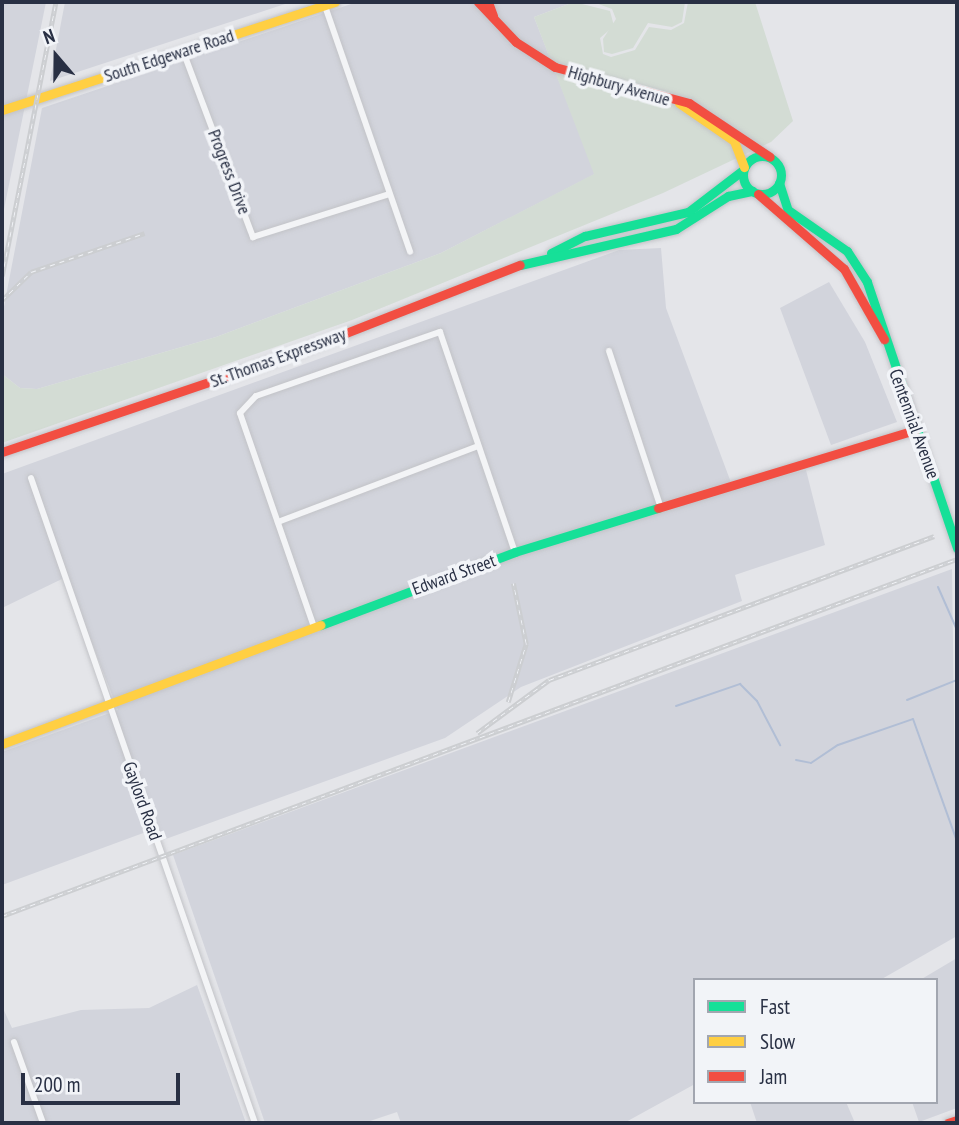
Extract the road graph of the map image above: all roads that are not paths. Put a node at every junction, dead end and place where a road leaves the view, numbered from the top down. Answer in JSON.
{"nodes":[{"id":1,"x":335,"y":2,"type":"edge"},
{"id":2,"x":478,"y":2,"type":"edge"},
{"id":3,"x":488,"y":2,"type":"edge"},
{"id":4,"x":325,"y":6,"type":"junction"},
{"id":5,"x":493,"y":16,"type":"junction"},
{"id":6,"x":183,"y":51,"type":"junction"},
{"id":7,"x":679,"y":103,"type":"junction"},
{"id":8,"x":2,"y":110,"type":"edge"},
{"id":9,"x":770,"y":157,"type":"junction"},
{"id":10,"x":744,"y":169,"type":"junction"},
{"id":11,"x":779,"y":183,"type":"junction"},
{"id":12,"x":755,"y":192,"type":"junction"},
{"id":13,"x":389,"y":194,"type":"junction"},
{"id":14,"x":410,"y":252,"type":"dead end"},
{"id":15,"x":551,"y":253,"type":"junction"},
{"id":16,"x":884,"y":339,"type":"junction"},
{"id":17,"x":609,"y":351,"type":"dead end"},
{"id":18,"x":915,"y":430,"type":"junction"},
{"id":19,"x":478,"y":446,"type":"junction"},
{"id":20,"x":2,"y":452,"type":"edge"},
{"id":21,"x":31,"y":478,"type":"dead end"},
{"id":22,"x":660,"y":505,"type":"junction"},
{"id":23,"x":278,"y":522,"type":"junction"},
{"id":24,"x":957,"y":548,"type":"edge"},
{"id":25,"x":515,"y":552,"type":"junction"},
{"id":26,"x":314,"y":627,"type":"junction"},
{"id":27,"x":107,"y":704,"type":"junction"},
{"id":28,"x":2,"y":744,"type":"edge"},
{"id":29,"x":14,"y":1042,"type":"dead end"},
{"id":30,"x":957,"y":1120,"type":"edge"},
{"id":31,"x":43,"y":1123,"type":"edge"},
{"id":32,"x":255,"y":1123,"type":"edge"},
{"id":33,"x":948,"y":1123,"type":"edge"}],
"edges":[{"from":1,"to":4,"type":"main road","name":"South Edgeware Road"},
{"from":2,"to":5,"type":"main road","name":"Highbury Avenue"},
{"from":3,"to":5,"type":"main road","name":"Highbury Avenue"},
{"from":4,"to":6,"type":"main road","name":"South Edgeware Road"},
{"from":4,"to":13,"type":"street"},
{"from":5,"to":7,"type":"main road","name":"Highbury Avenue"},
{"from":6,"to":8,"type":"main road","name":"South Edgeware Road"},
{"from":6,"to":13,"type":"street","name":"Progress Drive"},
{"from":7,"to":9,"type":"main road","name":"Highbury Avenue"},
{"from":7,"to":10,"type":"main road","name":"Highbury Avenue"},
{"from":9,"to":10,"type":"main road"},
{"from":9,"to":11,"type":"main road"},
{"from":10,"to":12,"type":"main road"},
{"from":10,"to":15,"type":"main road","name":"St. Thomas Expressway"},
{"from":11,"to":12,"type":"main road"},
{"from":11,"to":16,"type":"main road","name":"Centennial Avenue"},
{"from":12,"to":15,"type":"main road","name":"St. Thomas Expressway"},
{"from":12,"to":16,"type":"main road","name":"Centennial Avenue"},
{"from":13,"to":14,"type":"street"},
{"from":15,"to":20,"type":"main road","name":"St. Thomas Expressway"},
{"from":16,"to":18,"type":"main road","name":"Centennial Avenue"},
{"from":17,"to":22,"type":"street"},
{"from":18,"to":22,"type":"main road","name":"Edward Street"},
{"from":18,"to":24,"type":"main road","name":"Centennial Avenue"},
{"from":19,"to":23,"type":"street"},
{"from":19,"to":23,"type":"street"},
{"from":19,"to":25,"type":"street"},
{"from":21,"to":27,"type":"street","name":"Gaylord Road"},
{"from":22,"to":25,"type":"main road","name":"Edward Street"},
{"from":23,"to":26,"type":"street"},
{"from":25,"to":26,"type":"main road","name":"Edward Street"},
{"from":26,"to":27,"type":"main road","name":"Edward Street"},
{"from":27,"to":28,"type":"main road","name":"Edward Street"},
{"from":27,"to":32,"type":"street","name":"Gaylord Road"},
{"from":29,"to":31,"type":"street"},
{"from":30,"to":33,"type":"main road"}]}
